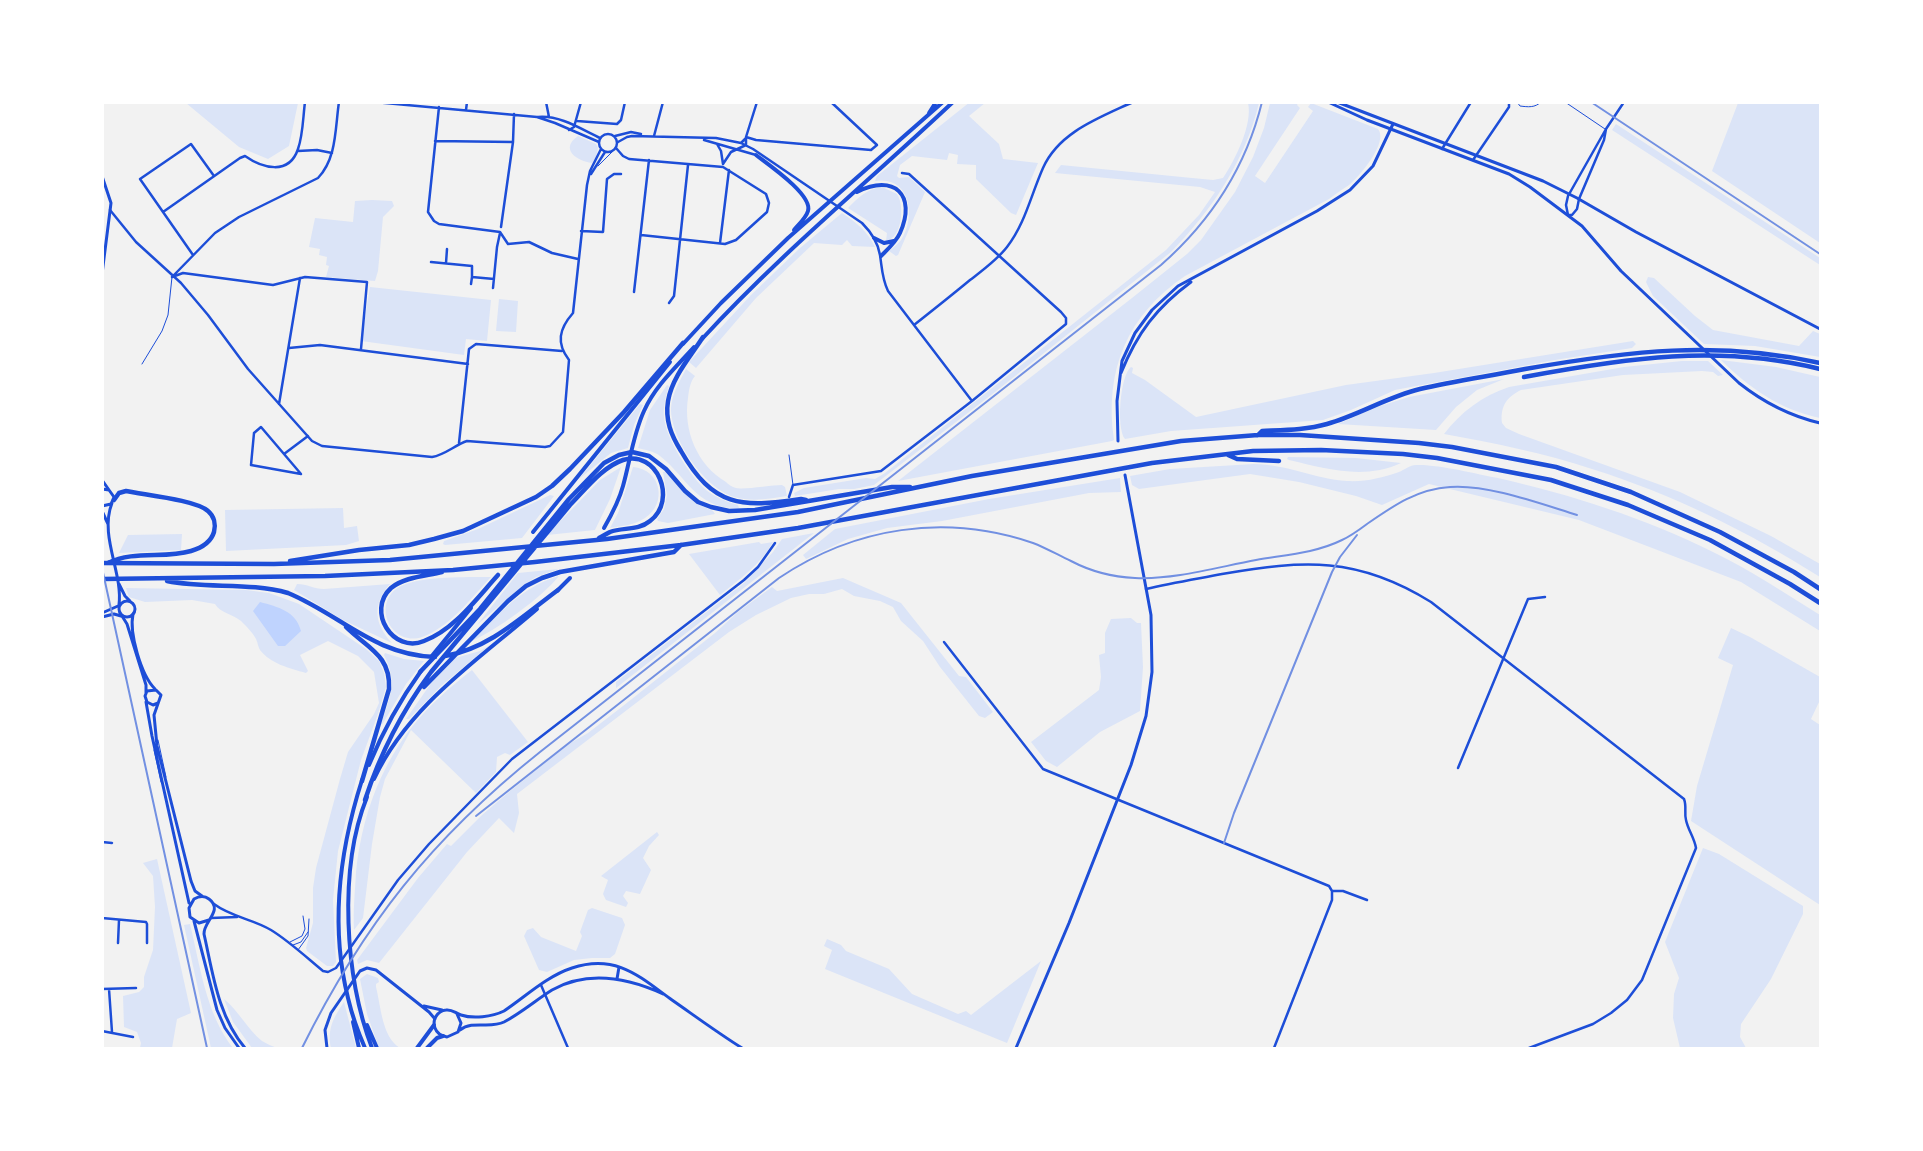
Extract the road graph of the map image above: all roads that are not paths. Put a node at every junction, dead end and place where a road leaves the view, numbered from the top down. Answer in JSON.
{"nodes":[{"id":1,"x":305,"y":102,"type":"edge"},
{"id":2,"x":339,"y":102,"type":"edge"},
{"id":3,"x":374,"y":102,"type":"edge"},
{"id":4,"x":467,"y":102,"type":"edge"},
{"id":5,"x":546,"y":102,"type":"edge"},
{"id":6,"x":581,"y":102,"type":"edge"},
{"id":7,"x":625,"y":102,"type":"edge"},
{"id":8,"x":663,"y":102,"type":"edge"},
{"id":9,"x":757,"y":102,"type":"edge"},
{"id":10,"x":831,"y":102,"type":"edge"},
{"id":11,"x":936,"y":102,"type":"edge"},
{"id":12,"x":943,"y":102,"type":"edge"},
{"id":13,"x":1132,"y":102,"type":"edge"},
{"id":14,"x":1328,"y":102,"type":"edge"},
{"id":15,"x":1337,"y":102,"type":"edge"},
{"id":16,"x":1471,"y":102,"type":"edge"},
{"id":17,"x":1509,"y":102,"type":"edge"},
{"id":18,"x":1517,"y":102,"type":"edge"},
{"id":19,"x":1541,"y":102,"type":"edge"},
{"id":20,"x":1565,"y":102,"type":"edge"},
{"id":21,"x":1624,"y":102,"type":"edge"},
{"id":22,"x":953,"y":103,"type":"edge"},
{"id":23,"x":439,"y":107,"type":"junction"},
{"id":24,"x":466,"y":110,"type":"junction"},
{"id":25,"x":514,"y":114,"type":"junction"},
{"id":26,"x":549,"y":119,"type":"junction"},
{"id":27,"x":577,"y":120,"type":"junction"},
{"id":28,"x":923,"y":120,"type":"junction"},
{"id":29,"x":1393,"y":124,"type":"junction"},
{"id":30,"x":574,"y":126,"type":"junction"},
{"id":31,"x":1390,"y":129,"type":"junction"},
{"id":32,"x":1606,"y":129,"type":"junction"},
{"id":33,"x":569,"y":130,"type":"junction"},
{"id":34,"x":615,"y":136,"type":"junction"},
{"id":35,"x":644,"y":136,"type":"junction"},
{"id":36,"x":654,"y":136,"type":"junction"},
{"id":37,"x":600,"y":138,"type":"junction"},
{"id":38,"x":700,"y":138,"type":"junction"},
{"id":39,"x":746,"y":139,"type":"junction"},
{"id":40,"x":435,"y":141,"type":"junction"},
{"id":41,"x":513,"y":142,"type":"junction"},
{"id":42,"x":598,"y":142,"type":"junction"},
{"id":43,"x":618,"y":142,"type":"junction"},
{"id":44,"x":735,"y":142,"type":"junction"},
{"id":45,"x":716,"y":143,"type":"junction"},
{"id":46,"x":741,"y":143,"type":"junction"},
{"id":47,"x":1444,"y":144,"type":"junction"},
{"id":48,"x":726,"y":145,"type":"junction"},
{"id":49,"x":746,"y":145,"type":"junction"},
{"id":50,"x":738,"y":148,"type":"junction"},
{"id":51,"x":601,"y":149,"type":"junction"},
{"id":52,"x":615,"y":149,"type":"junction"},
{"id":53,"x":1442,"y":149,"type":"junction"},
{"id":54,"x":298,"y":151,"type":"junction"},
{"id":55,"x":332,"y":152,"type":"junction"},
{"id":56,"x":605,"y":152,"type":"junction"},
{"id":57,"x":756,"y":155,"type":"junction"},
{"id":58,"x":1476,"y":155,"type":"junction"},
{"id":59,"x":765,"y":159,"type":"junction"},
{"id":60,"x":649,"y":160,"type":"junction"},
{"id":61,"x":1472,"y":160,"type":"junction"},
{"id":62,"x":688,"y":164,"type":"junction"},
{"id":63,"x":723,"y":166,"type":"junction"},
{"id":64,"x":593,"y":170,"type":"junction"},
{"id":65,"x":729,"y":170,"type":"junction"},
{"id":66,"x":902,"y":172,"type":"dead end"},
{"id":67,"x":621,"y":174,"type":"dead end"},
{"id":68,"x":102,"y":176,"type":"edge"},
{"id":69,"x":214,"y":176,"type":"junction"},
{"id":70,"x":587,"y":185,"type":"junction"},
{"id":71,"x":1569,"y":194,"type":"junction"},
{"id":72,"x":851,"y":195,"type":"junction"},
{"id":73,"x":1579,"y":199,"type":"junction"},
{"id":74,"x":110,"y":210,"type":"junction"},
{"id":75,"x":162,"y":212,"type":"junction"},
{"id":76,"x":1568,"y":215,"type":"junction"},
{"id":77,"x":501,"y":226,"type":"joint"},
{"id":78,"x":582,"y":231,"type":"junction"},
{"id":79,"x":500,"y":232,"type":"junction"},
{"id":80,"x":641,"y":235,"type":"junction"},
{"id":81,"x":788,"y":238,"type":"junction"},
{"id":82,"x":874,"y":238,"type":"junction"},
{"id":83,"x":680,"y":239,"type":"junction"},
{"id":84,"x":896,"y":240,"type":"junction"},
{"id":85,"x":720,"y":243,"type":"junction"},
{"id":86,"x":447,"y":249,"type":"dead end"},
{"id":87,"x":193,"y":254,"type":"junction"},
{"id":88,"x":880,"y":256,"type":"junction"},
{"id":89,"x":999,"y":257,"type":"junction"},
{"id":90,"x":578,"y":259,"type":"junction"},
{"id":91,"x":430,"y":262,"type":"dead end"},
{"id":92,"x":446,"y":263,"type":"junction"},
{"id":93,"x":102,"y":274,"type":"edge"},
{"id":94,"x":172,"y":277,"type":"junction"},
{"id":95,"x":472,"y":277,"type":"junction"},
{"id":96,"x":300,"y":278,"type":"junction"},
{"id":97,"x":494,"y":279,"type":"junction"},
{"id":98,"x":471,"y":284,"type":"dead end"},
{"id":99,"x":493,"y":288,"type":"dead end"},
{"id":100,"x":634,"y":292,"type":"dead end"},
{"id":101,"x":669,"y":304,"type":"dead end"},
{"id":102,"x":914,"y":325,"type":"junction"},
{"id":103,"x":1820,"y":329,"type":"edge"},
{"id":104,"x":703,"y":337,"type":"junction"},
{"id":105,"x":684,"y":343,"type":"junction"},
{"id":106,"x":289,"y":348,"type":"junction"},
{"id":107,"x":361,"y":349,"type":"junction"},
{"id":108,"x":562,"y":351,"type":"junction"},
{"id":109,"x":1820,"y":363,"type":"edge"},
{"id":110,"x":142,"y":364,"type":"dead end"},
{"id":111,"x":468,"y":364,"type":"junction"},
{"id":112,"x":1820,"y":369,"type":"edge"},
{"id":113,"x":1524,"y":377,"type":"dead end"},
{"id":114,"x":972,"y":401,"type":"junction"},
{"id":115,"x":280,"y":404,"type":"junction"},
{"id":116,"x":1820,"y":423,"type":"edge"},
{"id":117,"x":1258,"y":435,"type":"junction"},
{"id":118,"x":308,"y":436,"type":"junction"},
{"id":119,"x":1118,"y":441,"type":"dead end"},
{"id":120,"x":459,"y":443,"type":"junction"},
{"id":121,"x":284,"y":454,"type":"junction"},
{"id":122,"x":789,"y":455,"type":"dead end"},
{"id":123,"x":1227,"y":455,"type":"junction"},
{"id":124,"x":1279,"y":462,"type":"dead end"},
{"id":125,"x":1125,"y":475,"type":"dead end"},
{"id":126,"x":102,"y":480,"type":"edge"},
{"id":127,"x":793,"y":486,"type":"junction"},
{"id":128,"x":919,"y":487,"type":"junction"},
{"id":129,"x":102,"y":490,"type":"edge"},
{"id":130,"x":110,"y":490,"type":"junction"},
{"id":131,"x":789,"y":497,"type":"dead end"},
{"id":132,"x":808,"y":501,"type":"junction"},
{"id":133,"x":113,"y":502,"type":"junction"},
{"id":134,"x":102,"y":506,"type":"edge"},
{"id":135,"x":102,"y":511,"type":"edge"},
{"id":136,"x":109,"y":528,"type":"junction"},
{"id":137,"x":604,"y":528,"type":"dead end"},
{"id":138,"x":533,"y":532,"type":"dead end"},
{"id":139,"x":598,"y":539,"type":"junction"},
{"id":140,"x":775,"y":543,"type":"dead end"},
{"id":141,"x":681,"y":545,"type":"junction"},
{"id":142,"x":105,"y":563,"type":"edge"},
{"id":143,"x":274,"y":564,"type":"junction"},
{"id":144,"x":453,"y":570,"type":"junction"},
{"id":145,"x":498,"y":575,"type":"joint"},
{"id":146,"x":570,"y":578,"type":"dead end"},
{"id":147,"x":102,"y":579,"type":"edge"},
{"id":148,"x":158,"y":579,"type":"junction"},
{"id":149,"x":118,"y":581,"type":"junction"},
{"id":150,"x":1146,"y":588,"type":"junction"},
{"id":151,"x":1820,"y":589,"type":"edge"},
{"id":152,"x":558,"y":590,"type":"junction"},
{"id":153,"x":1545,"y":597,"type":"dead end"},
{"id":154,"x":131,"y":602,"type":"junction"},
{"id":155,"x":1820,"y":603,"type":"edge"},
{"id":156,"x":119,"y":605,"type":"junction"},
{"id":157,"x":102,"y":613,"type":"edge"},
{"id":158,"x":133,"y":614,"type":"junction"},
{"id":159,"x":122,"y":616,"type":"junction"},
{"id":160,"x":102,"y":617,"type":"edge"},
{"id":161,"x":341,"y":623,"type":"junction"},
{"id":162,"x":944,"y":642,"type":"dead end"},
{"id":163,"x":1503,"y":658,"type":"junction"},
{"id":164,"x":420,"y":672,"type":"junction"},
{"id":165,"x":156,"y":690,"type":"junction"},
{"id":166,"x":146,"y":694,"type":"junction"},
{"id":167,"x":146,"y":701,"type":"junction"},
{"id":168,"x":158,"y":703,"type":"junction"},
{"id":169,"x":407,"y":708,"type":"junction"},
{"id":170,"x":1458,"y":768,"type":"dead end"},
{"id":171,"x":362,"y":781,"type":"junction"},
{"id":172,"x":366,"y":800,"type":"junction"},
{"id":173,"x":1117,"y":800,"type":"junction"},
{"id":174,"x":102,"y":842,"type":"edge"},
{"id":175,"x":112,"y":843,"type":"dead end"},
{"id":176,"x":1332,"y":891,"type":"junction"},
{"id":177,"x":202,"y":896,"type":"junction"},
{"id":178,"x":1366,"y":900,"type":"dead end"},
{"id":179,"x":213,"y":903,"type":"junction"},
{"id":180,"x":189,"y":906,"type":"junction"},
{"id":181,"x":302,"y":916,"type":"dead end"},
{"id":182,"x":102,"y":918,"type":"edge"},
{"id":183,"x":242,"y":918,"type":"junction"},
{"id":184,"x":210,"y":919,"type":"junction"},
{"id":185,"x":309,"y":919,"type":"dead end"},
{"id":186,"x":119,"y":920,"type":"junction"},
{"id":187,"x":194,"y":920,"type":"junction"},
{"id":188,"x":308,"y":931,"type":"junction"},
{"id":189,"x":287,"y":942,"type":"junction"},
{"id":190,"x":118,"y":943,"type":"dead end"},
{"id":191,"x":147,"y":943,"type":"dead end"},
{"id":192,"x":291,"y":946,"type":"junction"},
{"id":193,"x":298,"y":951,"type":"junction"},
{"id":194,"x":619,"y":966,"type":"junction"},
{"id":195,"x":617,"y":979,"type":"junction"},
{"id":196,"x":541,"y":985,"type":"junction"},
{"id":197,"x":136,"y":988,"type":"dead end"},
{"id":198,"x":102,"y":989,"type":"edge"},
{"id":199,"x":109,"y":989,"type":"junction"},
{"id":200,"x":545,"y":995,"type":"junction"},
{"id":201,"x":667,"y":996,"type":"junction"},
{"id":202,"x":348,"y":998,"type":"junction"},
{"id":203,"x":358,"y":1000,"type":"junction"},
{"id":204,"x":421,"y":1005,"type":"junction"},
{"id":205,"x":444,"y":1010,"type":"junction"},
{"id":206,"x":457,"y":1014,"type":"junction"},
{"id":207,"x":435,"y":1019,"type":"junction"},
{"id":208,"x":434,"y":1025,"type":"junction"},
{"id":209,"x":459,"y":1030,"type":"junction"},
{"id":210,"x":102,"y":1031,"type":"edge"},
{"id":211,"x":112,"y":1032,"type":"junction"},
{"id":212,"x":443,"y":1036,"type":"junction"},
{"id":213,"x":133,"y":1037,"type":"dead end"},
{"id":214,"x":239,"y":1048,"type":"edge"},
{"id":215,"x":245,"y":1048,"type":"edge"},
{"id":216,"x":327,"y":1048,"type":"edge"},
{"id":217,"x":359,"y":1048,"type":"edge"},
{"id":218,"x":364,"y":1048,"type":"edge"},
{"id":219,"x":372,"y":1048,"type":"edge"},
{"id":220,"x":377,"y":1048,"type":"edge"},
{"id":221,"x":417,"y":1048,"type":"edge"},
{"id":222,"x":427,"y":1048,"type":"edge"},
{"id":223,"x":568,"y":1048,"type":"edge"},
{"id":224,"x":742,"y":1048,"type":"edge"},
{"id":225,"x":1016,"y":1048,"type":"edge"},
{"id":226,"x":1274,"y":1048,"type":"edge"},
{"id":227,"x":1529,"y":1048,"type":"edge"}],
"edges":[{"from":1,"to":54,"type":"street"},
{"from":2,"to":55,"type":"street"},
{"from":3,"to":23,"type":"street"},
{"from":4,"to":24,"type":"street"},
{"from":5,"to":26,"type":"street"},
{"from":6,"to":27,"type":"street"},
{"from":7,"to":27,"type":"street"},
{"from":8,"to":36,"type":"street"},
{"from":9,"to":39,"type":"street"},
{"from":10,"to":39,"type":"street"},
{"from":11,"to":28,"type":"main road"},
{"from":12,"to":28,"type":"main road"},
{"from":13,"to":89,"type":"street"},
{"from":14,"to":31,"type":"street"},
{"from":15,"to":29,"type":"street"},
{"from":16,"to":47,"type":"street"},
{"from":17,"to":58,"type":"street"},
{"from":18,"to":19,"type":"lane"},
{"from":20,"to":32,"type":"lane"},
{"from":21,"to":32,"type":"street"},
{"from":22,"to":72,"type":"main road"},
{"from":23,"to":24,"type":"street"},
{"from":23,"to":40,"type":"street"},
{"from":24,"to":25,"type":"street"},
{"from":25,"to":26,"type":"street"},
{"from":25,"to":41,"type":"street"},
{"from":26,"to":30,"type":"street"},
{"from":26,"to":33,"type":"street"},
{"from":27,"to":30,"type":"street"},
{"from":28,"to":81,"type":"main road"},
{"from":29,"to":31,"type":"street"},
{"from":29,"to":47,"type":"street"},
{"from":30,"to":33,"type":"street"},
{"from":30,"to":37,"type":"street"},
{"from":31,"to":53,"type":"street"},
{"from":31,"to":119,"type":"street"},
{"from":32,"to":71,"type":"street"},
{"from":32,"to":73,"type":"street"},
{"from":33,"to":42,"type":"street"},
{"from":34,"to":35,"type":"street"},
{"from":34,"to":37,"type":"street"},
{"from":34,"to":43,"type":"street"},
{"from":35,"to":36,"type":"street"},
{"from":35,"to":43,"type":"street"},
{"from":36,"to":38,"type":"street"},
{"from":37,"to":42,"type":"street"},
{"from":38,"to":44,"type":"street"},
{"from":38,"to":45,"type":"street"},
{"from":39,"to":46,"type":"street"},
{"from":39,"to":49,"type":"street"},
{"from":40,"to":41,"type":"street"},
{"from":40,"to":79,"type":"street"},
{"from":41,"to":77,"type":"street"},
{"from":42,"to":51,"type":"street"},
{"from":43,"to":52,"type":"street"},
{"from":44,"to":46,"type":"street"},
{"from":44,"to":48,"type":"street"},
{"from":45,"to":48,"type":"street"},
{"from":45,"to":63,"type":"street"},
{"from":46,"to":49,"type":"street"},
{"from":47,"to":53,"type":"street"},
{"from":47,"to":58,"type":"street"},
{"from":48,"to":50,"type":"street"},
{"from":49,"to":50,"type":"street"},
{"from":49,"to":59,"type":"street"},
{"from":50,"to":57,"type":"street"},
{"from":50,"to":63,"type":"street"},
{"from":51,"to":56,"type":"street"},
{"from":51,"to":70,"type":"street"},
{"from":52,"to":56,"type":"street"},
{"from":52,"to":60,"type":"street"},
{"from":52,"to":64,"type":"lane"},
{"from":53,"to":61,"type":"street"},
{"from":54,"to":55,"type":"street"},
{"from":54,"to":69,"type":"street"},
{"from":55,"to":87,"type":"street"},
{"from":56,"to":64,"type":"street"},
{"from":57,"to":59,"type":"street"},
{"from":57,"to":81,"type":"main road"},
{"from":58,"to":61,"type":"street"},
{"from":58,"to":71,"type":"street"},
{"from":59,"to":82,"type":"street"},
{"from":60,"to":62,"type":"street"},
{"from":60,"to":80,"type":"street"},
{"from":61,"to":76,"type":"street"},
{"from":62,"to":63,"type":"street"},
{"from":62,"to":83,"type":"street"},
{"from":63,"to":65,"type":"street"},
{"from":64,"to":70,"type":"street"},
{"from":65,"to":85,"type":"street"},
{"from":65,"to":85,"type":"street"},
{"from":66,"to":89,"type":"street"},
{"from":67,"to":78,"type":"street"},
{"from":68,"to":74,"type":"street"},
{"from":69,"to":75,"type":"street"},
{"from":69,"to":75,"type":"street"},
{"from":70,"to":78,"type":"street"},
{"from":71,"to":73,"type":"street"},
{"from":71,"to":76,"type":"street"},
{"from":72,"to":84,"type":"main road"},
{"from":72,"to":104,"type":"main road"},
{"from":73,"to":76,"type":"street"},
{"from":73,"to":103,"type":"street"},
{"from":74,"to":93,"type":"street"},
{"from":74,"to":94,"type":"street"},
{"from":75,"to":87,"type":"street"},
{"from":76,"to":116,"type":"street"},
{"from":77,"to":79,"type":"lane"},
{"from":78,"to":90,"type":"street"},
{"from":79,"to":90,"type":"street"},
{"from":79,"to":97,"type":"street"},
{"from":80,"to":83,"type":"street"},
{"from":80,"to":100,"type":"street"},
{"from":81,"to":105,"type":"main road"},
{"from":82,"to":84,"type":"main road"},
{"from":82,"to":88,"type":"street"},
{"from":83,"to":85,"type":"street"},
{"from":83,"to":101,"type":"street"},
{"from":84,"to":88,"type":"main road"},
{"from":86,"to":92,"type":"street"},
{"from":87,"to":94,"type":"street"},
{"from":88,"to":102,"type":"street"},
{"from":89,"to":102,"type":"street"},
{"from":89,"to":114,"type":"street"},
{"from":90,"to":108,"type":"street"},
{"from":91,"to":92,"type":"street"},
{"from":92,"to":95,"type":"street"},
{"from":94,"to":96,"type":"street"},
{"from":94,"to":110,"type":"lane"},
{"from":94,"to":115,"type":"street"},
{"from":95,"to":97,"type":"street"},
{"from":95,"to":98,"type":"street"},
{"from":96,"to":106,"type":"street"},
{"from":96,"to":107,"type":"street"},
{"from":97,"to":99,"type":"street"},
{"from":102,"to":114,"type":"street"},
{"from":104,"to":132,"type":"highway"},
{"from":104,"to":137,"type":"main road"},
{"from":105,"to":138,"type":"main road"},
{"from":105,"to":143,"type":"highway"},
{"from":106,"to":107,"type":"street"},
{"from":106,"to":115,"type":"street"},
{"from":107,"to":111,"type":"street"},
{"from":108,"to":111,"type":"street"},
{"from":108,"to":120,"type":"street"},
{"from":109,"to":117,"type":"highway"},
{"from":111,"to":120,"type":"street"},
{"from":112,"to":113,"type":"highway"},
{"from":114,"to":127,"type":"street"},
{"from":115,"to":118,"type":"street"},
{"from":117,"to":128,"type":"highway"},
{"from":117,"to":151,"type":"highway"},
{"from":118,"to":120,"type":"street"},
{"from":118,"to":121,"type":"street"},
{"from":121,"to":121,"type":"street"},
{"from":122,"to":127,"type":"lane"},
{"from":123,"to":124,"type":"highway"},
{"from":123,"to":141,"type":"highway"},
{"from":123,"to":155,"type":"highway"},
{"from":125,"to":150,"type":"street"},
{"from":126,"to":130,"type":"street"},
{"from":127,"to":131,"type":"street"},
{"from":128,"to":132,"type":"highway"},
{"from":128,"to":139,"type":"highway"},
{"from":129,"to":130,"type":"street"},
{"from":130,"to":133,"type":"street"},
{"from":132,"to":164,"type":"highway"},
{"from":133,"to":134,"type":"street"},
{"from":133,"to":136,"type":"street"},
{"from":133,"to":142,"type":"highway"},
{"from":135,"to":136,"type":"street"},
{"from":136,"to":149,"type":"street"},
{"from":139,"to":143,"type":"highway"},
{"from":139,"to":169,"type":"highway"},
{"from":140,"to":193,"type":"street"},
{"from":141,"to":144,"type":"highway"},
{"from":141,"to":169,"type":"highway"},
{"from":142,"to":143,"type":"highway"},
{"from":144,"to":145,"type":"highway"},
{"from":144,"to":148,"type":"highway"},
{"from":145,"to":164,"type":"main road"},
{"from":146,"to":152,"type":"main road"},
{"from":147,"to":148,"type":"highway"},
{"from":148,"to":161,"type":"highway"},
{"from":149,"to":154,"type":"street"},
{"from":149,"to":156,"type":"street"},
{"from":150,"to":163,"type":"street"},
{"from":150,"to":173,"type":"street"},
{"from":152,"to":161,"type":"highway"},
{"from":152,"to":172,"type":"main road"},
{"from":153,"to":163,"type":"street"},
{"from":154,"to":156,"type":"street"},
{"from":154,"to":158,"type":"street"},
{"from":156,"to":157,"type":"street"},
{"from":156,"to":159,"type":"street"},
{"from":158,"to":159,"type":"street"},
{"from":158,"to":165,"type":"street"},
{"from":159,"to":160,"type":"street"},
{"from":159,"to":166,"type":"street"},
{"from":161,"to":171,"type":"highway"},
{"from":162,"to":173,"type":"street"},
{"from":163,"to":170,"type":"street"},
{"from":163,"to":227,"type":"street"},
{"from":164,"to":171,"type":"main road"},
{"from":165,"to":166,"type":"street"},
{"from":165,"to":168,"type":"street"},
{"from":166,"to":167,"type":"street"},
{"from":167,"to":168,"type":"street"},
{"from":167,"to":180,"type":"street"},
{"from":168,"to":177,"type":"street"},
{"from":169,"to":172,"type":"highway"},
{"from":171,"to":202,"type":"main road"},
{"from":172,"to":203,"type":"main road"},
{"from":173,"to":176,"type":"street"},
{"from":173,"to":225,"type":"street"},
{"from":174,"to":175,"type":"street"},
{"from":176,"to":178,"type":"street"},
{"from":176,"to":226,"type":"street"},
{"from":177,"to":179,"type":"street"},
{"from":177,"to":180,"type":"street"},
{"from":179,"to":183,"type":"street"},
{"from":179,"to":184,"type":"street"},
{"from":180,"to":187,"type":"street"},
{"from":181,"to":189,"type":"lane"},
{"from":182,"to":186,"type":"street"},
{"from":183,"to":184,"type":"street"},
{"from":183,"to":189,"type":"street"},
{"from":184,"to":187,"type":"street"},
{"from":184,"to":215,"type":"street"},
{"from":185,"to":188,"type":"lane"},
{"from":186,"to":190,"type":"street"},
{"from":186,"to":191,"type":"street"},
{"from":187,"to":214,"type":"street"},
{"from":188,"to":192,"type":"lane"},
{"from":188,"to":193,"type":"lane"},
{"from":189,"to":192,"type":"street"},
{"from":192,"to":193,"type":"street"},
{"from":194,"to":195,"type":"street"},
{"from":194,"to":196,"type":"street"},
{"from":194,"to":201,"type":"street"},
{"from":195,"to":200,"type":"street"},
{"from":195,"to":201,"type":"street"},
{"from":196,"to":200,"type":"street"},
{"from":196,"to":206,"type":"street"},
{"from":197,"to":199,"type":"street"},
{"from":198,"to":199,"type":"street"},
{"from":199,"to":211,"type":"street"},
{"from":200,"to":209,"type":"street"},
{"from":200,"to":223,"type":"street"},
{"from":201,"to":224,"type":"street"},
{"from":202,"to":217,"type":"main road"},
{"from":202,"to":218,"type":"main road"},
{"from":203,"to":219,"type":"main road"},
{"from":203,"to":220,"type":"main road"},
{"from":204,"to":205,"type":"street"},
{"from":204,"to":207,"type":"street"},
{"from":204,"to":216,"type":"street"},
{"from":205,"to":206,"type":"street"},
{"from":205,"to":207,"type":"street"},
{"from":206,"to":209,"type":"street"},
{"from":207,"to":208,"type":"street"},
{"from":208,"to":212,"type":"street"},
{"from":208,"to":221,"type":"main road"},
{"from":209,"to":212,"type":"street"},
{"from":210,"to":211,"type":"street"},
{"from":211,"to":213,"type":"street"},
{"from":212,"to":222,"type":"main road"}]}
